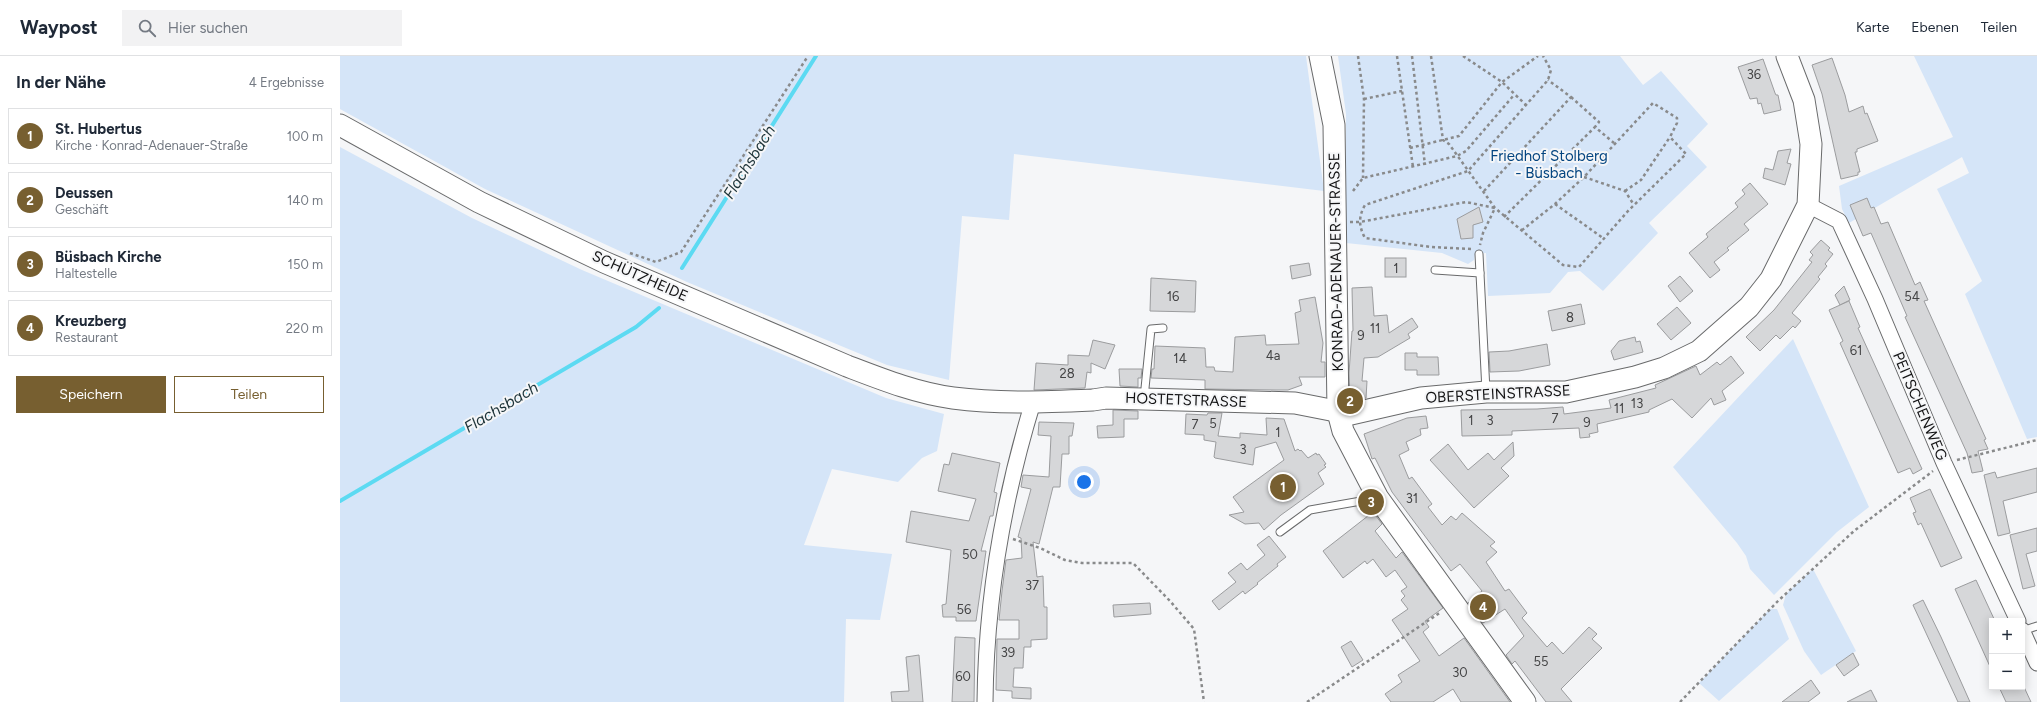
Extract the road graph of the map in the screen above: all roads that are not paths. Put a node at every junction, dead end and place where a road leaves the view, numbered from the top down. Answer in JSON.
{"nodes":[{"id":1,"x":1320,"y":56,"type":"edge"},
{"id":2,"x":1787,"y":56,"type":"edge"},
{"id":3,"x":340,"y":125,"type":"edge"},
{"id":4,"x":1808,"y":205,"type":"junction"},
{"id":5,"x":1479,"y":252,"type":"road end"},
{"id":6,"x":1435,"y":270,"type":"dead end"},
{"id":7,"x":1480,"y":273,"type":"junction"},
{"id":8,"x":1163,"y":328,"type":"dead end"},
{"id":9,"x":1486,"y":392,"type":"junction"},
{"id":10,"x":952,"y":398,"type":"joint"},
{"id":11,"x":1144,"y":398,"type":"junction"},
{"id":12,"x":1033,"y":402,"type":"junction"},
{"id":13,"x":1338,"y":412,"type":"junction"},
{"id":14,"x":1375,"y":493,"type":"junction"},
{"id":15,"x":1280,"y":532,"type":"dead end"},
{"id":16,"x":2017,"y":618,"type":"edge"},
{"id":17,"x":2037,"y":626,"type":"edge"},
{"id":18,"x":2025,"y":629,"type":"edge"},
{"id":19,"x":2025,"y":637,"type":"edge"},
{"id":20,"x":2037,"y":663,"type":"edge"},
{"id":21,"x":985,"y":702,"type":"edge"},
{"id":22,"x":1525,"y":702,"type":"edge"}],
"edges":[{"from":1,"to":13,"type":"street","name":"KONRAD-ADENAUER-STRASSE"},
{"from":2,"to":4,"type":"street","name":"OBERSTEINSTRASSE"},
{"from":3,"to":10,"type":"street","name":"SCHÜTZHEIDE"},
{"from":4,"to":9,"type":"street","name":"OBERSTEINSTRASSE"},
{"from":4,"to":16,"type":"street","name":"PEITSCHENWEG"},
{"from":5,"to":7,"type":"lane"},
{"from":6,"to":7,"type":"lane"},
{"from":7,"to":9,"type":"lane"},
{"from":8,"to":11,"type":"lane"},
{"from":9,"to":13,"type":"street","name":"OBERSTEINSTRASSE"},
{"from":10,"to":12,"type":"street","name":"HOSTETSTRASSE"},
{"from":11,"to":12,"type":"street","name":"HOSTETSTRASSE"},
{"from":11,"to":13,"type":"street","name":"HOSTETSTRASSE"},
{"from":12,"to":21,"type":"street"},
{"from":13,"to":14,"type":"street","name":"KONRAD-ADENAUER-STRASSE"},
{"from":14,"to":15,"type":"lane"},
{"from":14,"to":22,"type":"street","name":"KONRAD-ADENAUER-STRASSE"},
{"from":17,"to":18,"type":"lane"},
{"from":19,"to":20,"type":"street"}]}
